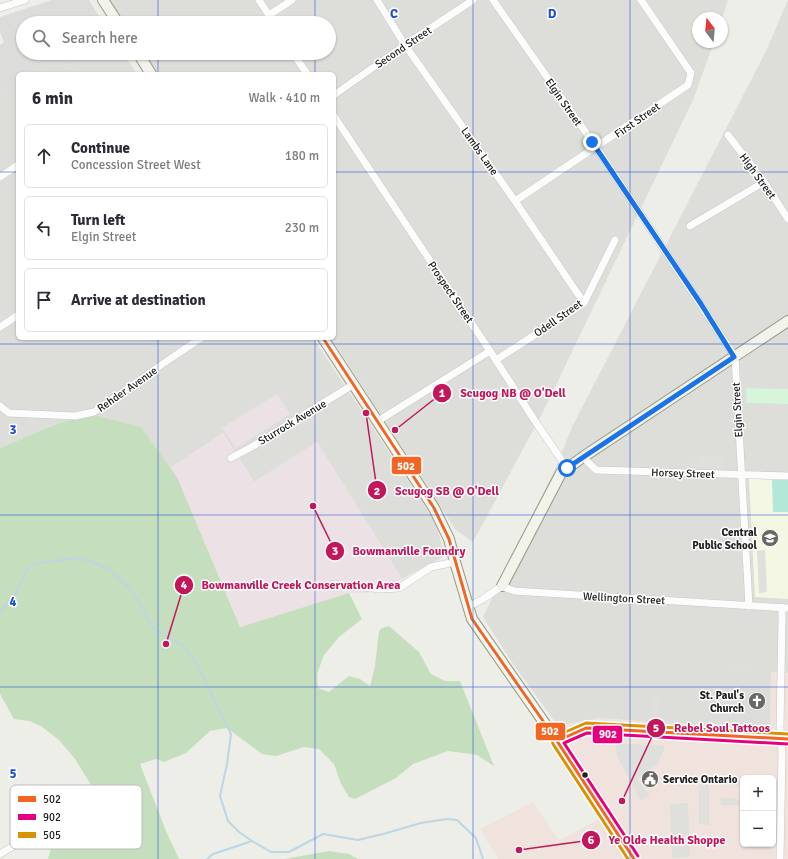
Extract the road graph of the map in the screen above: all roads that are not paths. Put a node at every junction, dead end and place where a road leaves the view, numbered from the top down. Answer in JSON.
{"nodes":[{"id":1,"x":25,"y":0,"type":"edge"},
{"id":2,"x":103,"y":0,"type":"edge"},
{"id":3,"x":259,"y":0,"type":"edge"},
{"id":4,"x":292,"y":0,"type":"edge"},
{"id":5,"x":377,"y":0,"type":"edge"},
{"id":6,"x":473,"y":0,"type":"edge"},
{"id":7,"x":493,"y":0,"type":"edge"},
{"id":8,"x":642,"y":0,"type":"edge"},
{"id":9,"x":0,"y":8,"type":"edge"},
{"id":10,"x":269,"y":15,"type":"joint"},
{"id":11,"x":113,"y":16,"type":"edge"},
{"id":12,"x":405,"y":45,"type":"junction"},
{"id":13,"x":142,"y":60,"type":"edge"},
{"id":14,"x":298,"y":60,"type":"edge"},
{"id":15,"x":150,"y":72,"type":"edge"},
{"id":16,"x":306,"y":72,"type":"edge"},
{"id":17,"x":336,"y":94,"type":"edge"},
{"id":18,"x":336,"y":119,"type":"edge"},
{"id":19,"x":728,"y":135,"type":"dead end"},
{"id":20,"x":596,"y":148,"type":"junction"},
{"id":21,"x":16,"y":166,"type":"edge"},
{"id":22,"x":0,"y":177,"type":"edge"},
{"id":23,"x":764,"y":182,"type":"junction"},
{"id":24,"x":515,"y":201,"type":"junction"},
{"id":25,"x":788,"y":219,"type":"edge"},
{"id":26,"x":690,"y":226,"type":"dead end"},
{"id":27,"x":615,"y":240,"type":"dead end"},
{"id":28,"x":584,"y":303,"type":"junction"},
{"id":29,"x":16,"y":316,"type":"edge"},
{"id":30,"x":788,"y":321,"type":"edge"},
{"id":31,"x":0,"y":327,"type":"edge"},
{"id":32,"x":198,"y":340,"type":"edge"},
{"id":33,"x":324,"y":340,"type":"edge"},
{"id":34,"x":490,"y":351,"type":"junction"},
{"id":35,"x":734,"y":357,"type":"junction"},
{"id":36,"x":496,"y":360,"type":"junction"},
{"id":37,"x":354,"y":384,"type":"junction"},
{"id":38,"x":0,"y":406,"type":"edge"},
{"id":39,"x":378,"y":422,"type":"junction"},
{"id":40,"x":583,"y":457,"type":"junction"},
{"id":41,"x":231,"y":458,"type":"dead end"},
{"id":42,"x":567,"y":468,"type":"junction"},
{"id":43,"x":741,"y":474,"type":"junction"},
{"id":44,"x":788,"y":476,"type":"edge"},
{"id":45,"x":455,"y":562,"type":"junction"},
{"id":46,"x":334,"y":584,"type":"dead end"},
{"id":47,"x":502,"y":586,"type":"junction"},
{"id":48,"x":749,"y":606,"type":"junction"},
{"id":49,"x":468,"y":607,"type":"junction"},
{"id":50,"x":785,"y":608,"type":"edge"},
{"id":51,"x":784,"y":739,"type":"edge"},
{"id":52,"x":557,"y":741,"type":"junction"},
{"id":53,"x":10,"y":848,"type":"edge"},
{"id":54,"x":0,"y":854,"type":"edge"},
{"id":55,"x":634,"y":859,"type":"edge"},
{"id":56,"x":780,"y":859,"type":"edge"}],
"edges":[{"from":1,"to":9,"type":"street"},
{"from":2,"to":11,"type":"street"},
{"from":3,"to":10,"type":"street"},
{"from":4,"to":10,"type":"street"},
{"from":5,"to":12,"type":"street","name":"Lambs Lane"},
{"from":6,"to":12,"type":"street","name":"Second Street"},
{"from":7,"to":20,"type":"street","name":"Elgin Street"},
{"from":8,"to":20,"type":"street","name":"First Street"},
{"from":12,"to":17,"type":"street","name":"Second Street"},
{"from":12,"to":24,"type":"street","name":"Lambs Lane"},
{"from":13,"to":15,"type":"street"},
{"from":14,"to":16,"type":"street"},
{"from":18,"to":34,"type":"street","name":"Prospect Street"},
{"from":19,"to":23,"type":"street","name":"High Street"},
{"from":20,"to":24,"type":"street","name":"First Street"},
{"from":20,"to":35,"type":"street","name":"Elgin Street"},
{"from":21,"to":22,"type":"street"},
{"from":23,"to":25,"type":"street","name":"High Street"},
{"from":23,"to":26,"type":"street"},
{"from":24,"to":28,"type":"street","name":"Lambs Lane"},
{"from":27,"to":28,"type":"street","name":"Odell Street"},
{"from":28,"to":36,"type":"street","name":"Odell Street"},
{"from":29,"to":31,"type":"street"},
{"from":30,"to":35,"type":"street"},
{"from":32,"to":38,"type":"street","name":"Rehder Avenue"},
{"from":33,"to":37,"type":"street"},
{"from":34,"to":36,"type":"street","name":"Prospect Street"},
{"from":34,"to":39,"type":"street"},
{"from":35,"to":40,"type":"street"},
{"from":35,"to":43,"type":"street","name":"Elgin Street"},
{"from":36,"to":42,"type":"street","name":"Prospect Street"},
{"from":37,"to":39,"type":"street"},
{"from":37,"to":41,"type":"street","name":"Sturrock Avenue"},
{"from":39,"to":45,"type":"street"},
{"from":40,"to":42,"type":"street"},
{"from":40,"to":43,"type":"street","name":"Horsey Street"},
{"from":42,"to":47,"type":"street"},
{"from":43,"to":44,"type":"street","name":"Horsey Street"},
{"from":43,"to":48,"type":"street","name":"Elgin Street"},
{"from":45,"to":46,"type":"street"},
{"from":45,"to":49,"type":"street"},
{"from":47,"to":48,"type":"street","name":"Wellington Street"},
{"from":47,"to":49,"type":"street"},
{"from":48,"to":50,"type":"street","name":"Wellington Street"},
{"from":49,"to":52,"type":"street"},
{"from":50,"to":51,"type":"street"},
{"from":51,"to":52,"type":"street"},
{"from":51,"to":56,"type":"street"},
{"from":52,"to":55,"type":"street"},
{"from":53,"to":54,"type":"street"}]}
